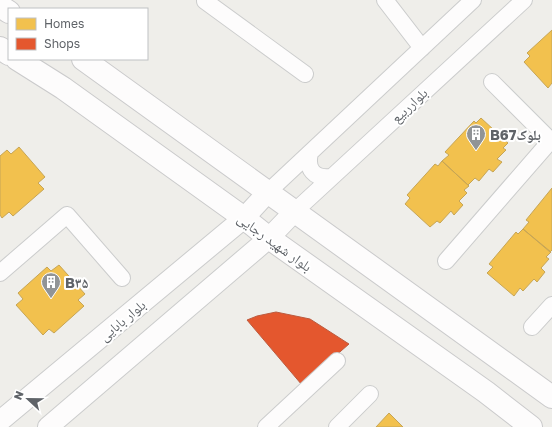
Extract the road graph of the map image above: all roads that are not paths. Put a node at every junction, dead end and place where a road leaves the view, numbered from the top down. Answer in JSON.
{"nodes":[{"id":1,"x":206,"y":0,"type":"edge"},
{"id":2,"x":385,"y":0,"type":"edge"},
{"id":3,"x":473,"y":0,"type":"edge"},
{"id":4,"x":524,"y":0,"type":"edge"},
{"id":5,"x":422,"y":48,"type":"junction"},
{"id":6,"x":19,"y":60,"type":"edge"},
{"id":7,"x":84,"y":60,"type":"edge"},
{"id":8,"x":306,"y":74,"type":"dead end"},
{"id":9,"x":492,"y":82,"type":"dead end"},
{"id":10,"x":552,"y":140,"type":"edge"},
{"id":11,"x":310,"y":153,"type":"junction"},
{"id":12,"x":331,"y":177,"type":"junction"},
{"id":13,"x":268,"y":192,"type":"junction"},
{"id":14,"x":294,"y":212,"type":"junction"},
{"id":15,"x":244,"y":218,"type":"junction"},
{"id":16,"x":269,"y":238,"type":"junction"},
{"id":17,"x":200,"y":255,"type":"junction"},
{"id":18,"x":446,"y":261,"type":"dead end"},
{"id":19,"x":4,"y":264,"type":"edge"},
{"id":20,"x":122,"y":278,"type":"dead end"},
{"id":21,"x":221,"y":279,"type":"junction"},
{"id":22,"x":552,"y":304,"type":"edge"},
{"id":23,"x":532,"y":327,"type":"dead end"},
{"id":24,"x":337,"y":361,"type":"dead end"},
{"id":25,"x":370,"y":394,"type":"dead end"},
{"id":26,"x":552,"y":397,"type":"edge"},
{"id":27,"x":0,"y":421,"type":"edge"},
{"id":28,"x":48,"y":427,"type":"edge"},
{"id":29,"x":266,"y":427,"type":"edge"},
{"id":30,"x":337,"y":427,"type":"edge"},
{"id":31,"x":531,"y":427,"type":"edge"}],
"edges":[{"from":1,"to":8,"type":"street"},
{"from":2,"to":5,"type":"street"},
{"from":3,"to":5,"type":"street"},
{"from":4,"to":12,"type":"street","name":"بلوارربیع"},
{"from":5,"to":11,"type":"street"},
{"from":6,"to":15,"type":"main road","name":"بلوار شهید رجایی"},
{"from":7,"to":13,"type":"main road"},
{"from":9,"to":10,"type":"street"},
{"from":10,"to":18,"type":"street"},
{"from":11,"to":12,"type":"street"},
{"from":11,"to":13,"type":"street"},
{"from":12,"to":14,"type":"street","name":"بلوارربیع"},
{"from":13,"to":14,"type":"main road"},
{"from":13,"to":15,"type":"street","name":"بلوار بابایی"},
{"from":14,"to":16,"type":"street"},
{"from":14,"to":26,"type":"main road"},
{"from":15,"to":16,"type":"main road","name":"بلوار شهید رجایی"},
{"from":15,"to":17,"type":"street","name":"بلوار بابایی"},
{"from":16,"to":21,"type":"street"},
{"from":16,"to":31,"type":"main road","name":"بلوار شهید رجایی"},
{"from":17,"to":21,"type":"street"},
{"from":17,"to":27,"type":"street","name":"بلوار بابایی"},
{"from":19,"to":20,"type":"street"},
{"from":21,"to":28,"type":"street"},
{"from":22,"to":23,"type":"street"},
{"from":24,"to":29,"type":"street"},
{"from":25,"to":30,"type":"street"}]}
